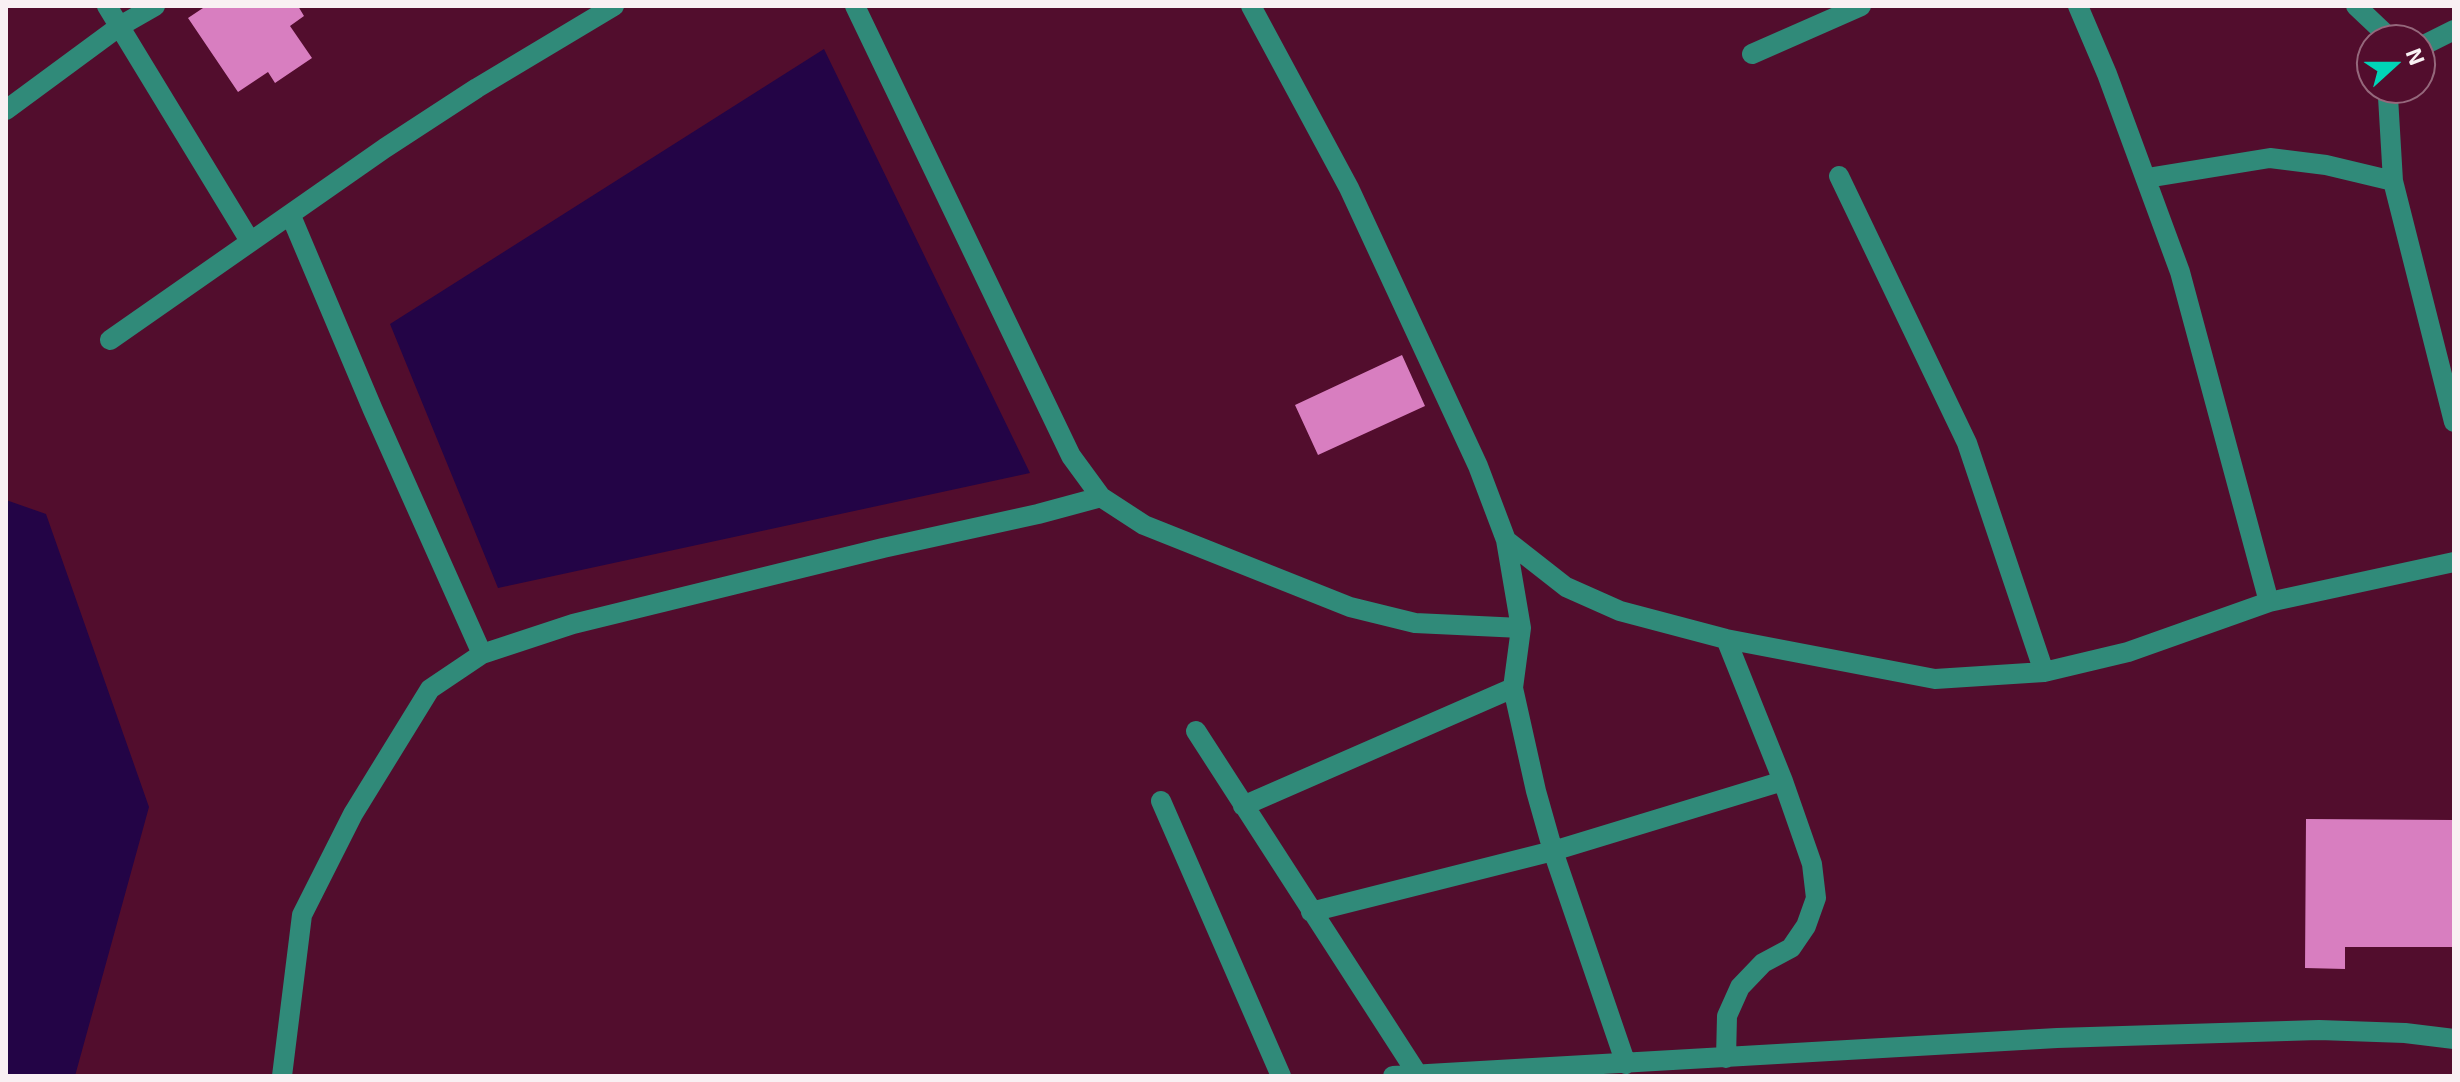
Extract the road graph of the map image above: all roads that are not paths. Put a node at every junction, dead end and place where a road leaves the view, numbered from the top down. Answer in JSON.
{"nodes":[{"id":1,"x":107,"y":6,"type":"edge"},
{"id":2,"x":155,"y":6,"type":"edge"},
{"id":3,"x":614,"y":6,"type":"edge"},
{"id":4,"x":855,"y":6,"type":"edge"},
{"id":5,"x":1251,"y":6,"type":"edge"},
{"id":6,"x":1861,"y":6,"type":"edge"},
{"id":7,"x":2078,"y":6,"type":"edge"},
{"id":8,"x":2356,"y":6,"type":"edge"},
{"id":9,"x":2375,"y":24,"type":"edge"},
{"id":10,"x":120,"y":26,"type":"junction"},
{"id":11,"x":2454,"y":30,"type":"edge"},
{"id":12,"x":2436,"y":39,"type":"edge"},
{"id":13,"x":1752,"y":54,"type":"dead end"},
{"id":14,"x":2388,"y":104,"type":"edge"},
{"id":15,"x":6,"y":110,"type":"edge"},
{"id":16,"x":1839,"y":176,"type":"dead end"},
{"id":17,"x":2147,"y":178,"type":"junction"},
{"id":18,"x":2393,"y":181,"type":"junction"},
{"id":19,"x":291,"y":216,"type":"junction"},
{"id":20,"x":250,"y":241,"type":"junction"},
{"id":21,"x":110,"y":340,"type":"dead end"},
{"id":22,"x":2454,"y":422,"type":"edge"},
{"id":23,"x":1101,"y":497,"type":"junction"},
{"id":24,"x":1506,"y":540,"type":"junction"},
{"id":25,"x":2454,"y":562,"type":"edge"},
{"id":26,"x":2269,"y":602,"type":"junction"},
{"id":27,"x":1521,"y":628,"type":"junction"},
{"id":28,"x":1726,"y":639,"type":"junction"},
{"id":29,"x":482,"y":654,"type":"junction"},
{"id":30,"x":2044,"y":672,"type":"junction"},
{"id":31,"x":1513,"y":688,"type":"junction"},
{"id":32,"x":1196,"y":731,"type":"dead end"},
{"id":33,"x":1783,"y":781,"type":"junction"},
{"id":34,"x":1161,"y":801,"type":"dead end"},
{"id":35,"x":1243,"y":806,"type":"junction"},
{"id":36,"x":1553,"y":851,"type":"junction"},
{"id":37,"x":1311,"y":912,"type":"junction"},
{"id":38,"x":2454,"y":1039,"type":"edge"},
{"id":39,"x":1726,"y":1058,"type":"junction"},
{"id":40,"x":1626,"y":1064,"type":"junction"},
{"id":41,"x":1418,"y":1075,"type":"edge"},
{"id":42,"x":282,"y":1076,"type":"edge"},
{"id":43,"x":1281,"y":1076,"type":"edge"},
{"id":44,"x":1393,"y":1076,"type":"edge"}],
"edges":[{"from":1,"to":10,"type":"street"},
{"from":2,"to":10,"type":"street"},
{"from":3,"to":19,"type":"street"},
{"from":4,"to":23,"type":"street"},
{"from":5,"to":24,"type":"street"},
{"from":6,"to":13,"type":"street"},
{"from":7,"to":17,"type":"street"},
{"from":8,"to":9,"type":"street"},
{"from":10,"to":15,"type":"street"},
{"from":10,"to":20,"type":"street"},
{"from":11,"to":12,"type":"street"},
{"from":14,"to":18,"type":"street"},
{"from":16,"to":30,"type":"street"},
{"from":17,"to":18,"type":"street"},
{"from":17,"to":26,"type":"street"},
{"from":18,"to":22,"type":"street"},
{"from":19,"to":20,"type":"street"},
{"from":19,"to":29,"type":"street"},
{"from":20,"to":21,"type":"street"},
{"from":23,"to":27,"type":"street"},
{"from":23,"to":29,"type":"street"},
{"from":24,"to":27,"type":"street"},
{"from":24,"to":28,"type":"street"},
{"from":25,"to":26,"type":"street"},
{"from":26,"to":30,"type":"street"},
{"from":27,"to":31,"type":"street"},
{"from":28,"to":30,"type":"street"},
{"from":28,"to":33,"type":"street"},
{"from":29,"to":42,"type":"street"},
{"from":31,"to":35,"type":"street"},
{"from":31,"to":36,"type":"street"},
{"from":32,"to":35,"type":"street"},
{"from":33,"to":36,"type":"street"},
{"from":33,"to":39,"type":"street"},
{"from":34,"to":43,"type":"street"},
{"from":35,"to":37,"type":"street"},
{"from":36,"to":37,"type":"street"},
{"from":36,"to":40,"type":"street"},
{"from":37,"to":41,"type":"street"},
{"from":38,"to":39,"type":"street"},
{"from":39,"to":40,"type":"street"},
{"from":40,"to":41,"type":"street"},
{"from":41,"to":44,"type":"street"}]}
